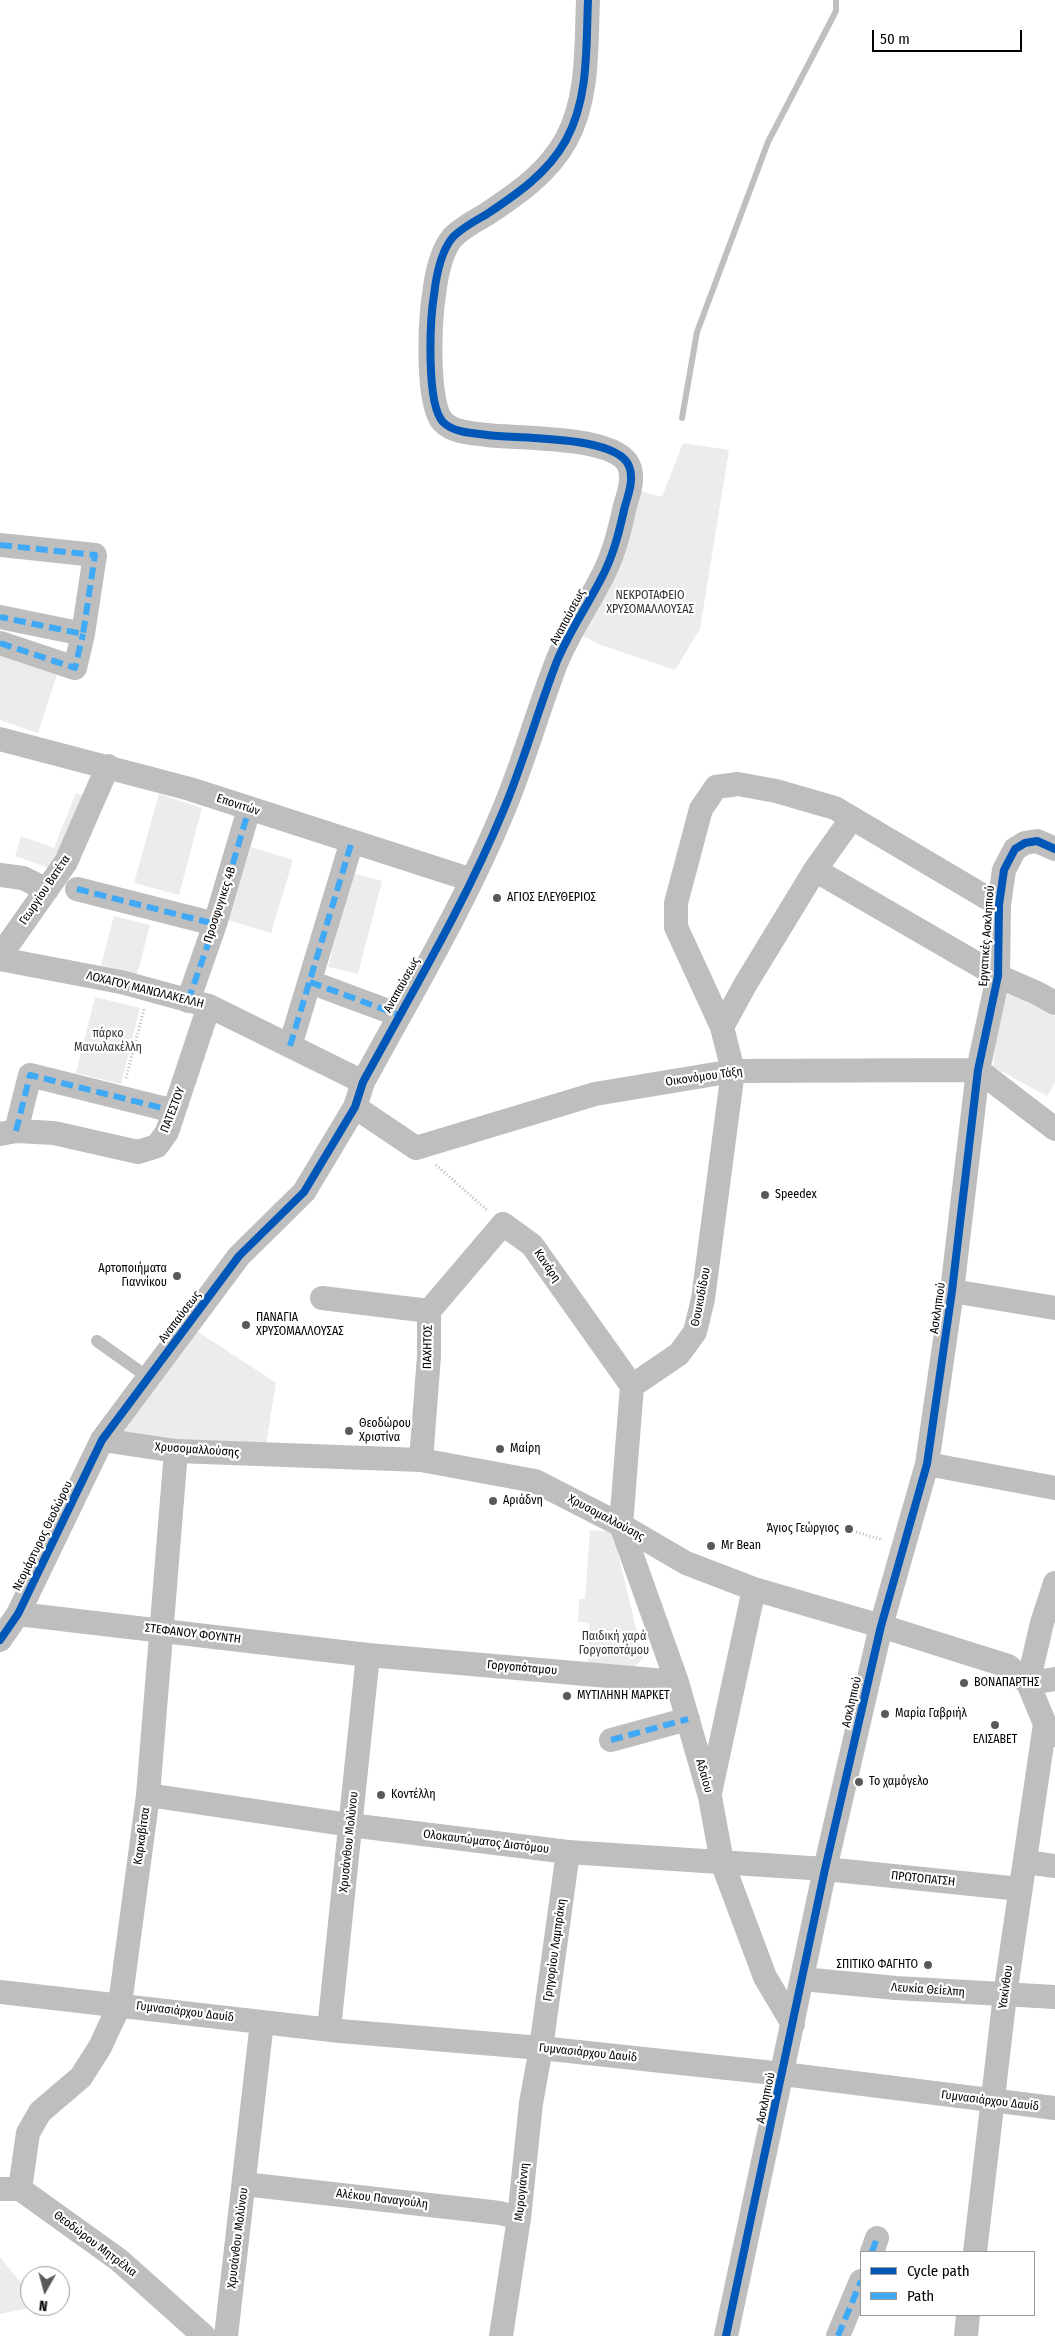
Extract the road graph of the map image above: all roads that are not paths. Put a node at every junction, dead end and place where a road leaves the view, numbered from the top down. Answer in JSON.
{"nodes":[{"id":1,"x":588,"y":0,"type":"edge"},
{"id":2,"x":0,"y":545,"type":"edge"},
{"id":3,"x":0,"y":618,"type":"edge"},
{"id":4,"x":83,"y":634,"type":"junction"},
{"id":5,"x":0,"y":643,"type":"edge"},
{"id":6,"x":0,"y":739,"type":"edge"},
{"id":7,"x":108,"y":766,"type":"junction"},
{"id":8,"x":249,"y":809,"type":"junction"},
{"id":9,"x":852,"y":818,"type":"junction"},
{"id":10,"x":352,"y":841,"type":"junction"},
{"id":11,"x":1055,"y":849,"type":"edge"},
{"id":12,"x":815,"y":870,"type":"junction"},
{"id":13,"x":0,"y":875,"type":"edge"},
{"id":14,"x":472,"y":880,"type":"junction"},
{"id":15,"x":76,"y":889,"type":"dead end"},
{"id":16,"x":47,"y":890,"type":"junction"},
{"id":17,"x":999,"y":904,"type":"junction"},
{"id":18,"x":215,"y":924,"type":"junction"},
{"id":19,"x":0,"y":957,"type":"edge"},
{"id":20,"x":998,"y":976,"type":"junction"},
{"id":21,"x":310,"y":982,"type":"junction"},
{"id":22,"x":198,"y":1003,"type":"junction"},
{"id":23,"x":1055,"y":1003,"type":"edge"},
{"id":24,"x":399,"y":1015,"type":"junction"},
{"id":25,"x":722,"y":1027,"type":"junction"},
{"id":26,"x":290,"y":1046,"type":"junction"},
{"id":27,"x":978,"y":1070,"type":"junction"},
{"id":28,"x":733,"y":1071,"type":"junction"},
{"id":29,"x":363,"y":1082,"type":"junction"},
{"id":30,"x":355,"y":1107,"type":"junction"},
{"id":31,"x":174,"y":1111,"type":"junction"},
{"id":32,"x":1055,"y":1129,"type":"edge"},
{"id":33,"x":8,"y":1133,"type":"edge"},
{"id":34,"x":952,"y":1291,"type":"junction"},
{"id":35,"x":322,"y":1298,"type":"dead end"},
{"id":36,"x":1055,"y":1308,"type":"edge"},
{"id":37,"x":429,"y":1311,"type":"junction"},
{"id":38,"x":97,"y":1341,"type":"dead end"},
{"id":39,"x":149,"y":1378,"type":"junction"},
{"id":40,"x":632,"y":1386,"type":"junction"},
{"id":41,"x":102,"y":1440,"type":"junction"},
{"id":42,"x":176,"y":1451,"type":"junction"},
{"id":43,"x":421,"y":1460,"type":"junction"},
{"id":44,"x":927,"y":1464,"type":"junction"},
{"id":45,"x":1055,"y":1488,"type":"edge"},
{"id":46,"x":621,"y":1525,"type":"junction"},
{"id":47,"x":1055,"y":1583,"type":"edge"},
{"id":48,"x":754,"y":1590,"type":"junction"},
{"id":49,"x":18,"y":1614,"type":"junction"},
{"id":50,"x":881,"y":1626,"type":"junction"},
{"id":51,"x":161,"y":1630,"type":"junction"},
{"id":52,"x":0,"y":1640,"type":"edge"},
{"id":53,"x":368,"y":1655,"type":"junction"},
{"id":54,"x":1055,"y":1679,"type":"edge"},
{"id":55,"x":677,"y":1682,"type":"junction"},
{"id":56,"x":1028,"y":1683,"type":"junction"},
{"id":57,"x":688,"y":1719,"type":"junction"},
{"id":58,"x":1050,"y":1730,"type":"edge"},
{"id":59,"x":611,"y":1740,"type":"dead end"},
{"id":60,"x":148,"y":1795,"type":"junction"},
{"id":61,"x":710,"y":1797,"type":"junction"},
{"id":62,"x":350,"y":1825,"type":"junction"},
{"id":63,"x":568,"y":1852,"type":"junction"},
{"id":64,"x":722,"y":1862,"type":"junction"},
{"id":65,"x":1026,"y":1862,"type":"junction"},
{"id":66,"x":1055,"y":1866,"type":"edge"},
{"id":67,"x":825,"y":1869,"type":"junction"},
{"id":68,"x":1020,"y":1889,"type":"junction"},
{"id":69,"x":802,"y":1979,"type":"junction"},
{"id":70,"x":0,"y":1992,"type":"edge"},
{"id":71,"x":1005,"y":1995,"type":"junction"},
{"id":72,"x":1055,"y":1997,"type":"edge"},
{"id":73,"x":120,"y":2004,"type":"junction"},
{"id":74,"x":262,"y":2022,"type":"junction"},
{"id":75,"x":792,"y":2024,"type":"junction"},
{"id":76,"x":329,"y":2028,"type":"junction"},
{"id":77,"x":541,"y":2048,"type":"junction"},
{"id":78,"x":783,"y":2074,"type":"junction"},
{"id":79,"x":992,"y":2102,"type":"junction"},
{"id":80,"x":1055,"y":2108,"type":"edge"},
{"id":81,"x":244,"y":2184,"type":"junction"},
{"id":82,"x":10,"y":2189,"type":"edge"},
{"id":83,"x":520,"y":2218,"type":"junction"},
{"id":84,"x":975,"y":2251,"type":"edge"},
{"id":85,"x":860,"y":2283,"type":"edge"},
{"id":86,"x":968,"y":2316,"type":"edge"},
{"id":87,"x":204,"y":2336,"type":"edge"},
{"id":88,"x":226,"y":2336,"type":"edge"},
{"id":89,"x":501,"y":2336,"type":"edge"},
{"id":90,"x":726,"y":2336,"type":"edge"},
{"id":91,"x":838,"y":2336,"type":"edge"},
{"id":92,"x":966,"y":2336,"type":"edge"}],
"edges":[{"from":1,"to":14,"type":"street","name":"Αναπαύσεως"},
{"from":2,"to":4,"type":"street"},
{"from":3,"to":4,"type":"street"},
{"from":4,"to":5,"type":"street"},
{"from":6,"to":7,"type":"street","name":"Επονιτών"},
{"from":7,"to":8,"type":"street","name":"Επονιτών"},
{"from":7,"to":16,"type":"street","name":"Γεωργίου Βατέτα"},
{"from":8,"to":10,"type":"street","name":"Επονιτών"},
{"from":8,"to":18,"type":"street","name":"Προσφυγικες 4Β"},
{"from":9,"to":12,"type":"street"},
{"from":9,"to":17,"type":"street","name":"Εργατικές Ασκληπιού"},
{"from":9,"to":25,"type":"street","name":"Εργατικές Ασκληπιού"},
{"from":10,"to":14,"type":"street","name":"Επονιτών"},
{"from":10,"to":21,"type":"street"},
{"from":11,"to":17,"type":"street","name":"Εργατικές Ασκληπιού"},
{"from":12,"to":20,"type":"street","name":"Εργατικές Ασκληπιού"},
{"from":12,"to":25,"type":"street"},
{"from":13,"to":16,"type":"street"},
{"from":14,"to":24,"type":"street","name":"Αναπαύσεως"},
{"from":15,"to":18,"type":"street"},
{"from":16,"to":19,"type":"street","name":"Γεωργίου Βατέτα"},
{"from":17,"to":20,"type":"street","name":"Εργατικές Ασκληπιού"},
{"from":18,"to":22,"type":"street","name":"Προσφυγικες 4Β"},
{"from":19,"to":22,"type":"street","name":"ΛΟΧΑΓΟΥ ΜΑΝΩΛΑΚΕΛΛΗ"},
{"from":20,"to":23,"type":"street","name":"Εργατικές Ασκληπιού"},
{"from":20,"to":27,"type":"street","name":"Εργατικές Ασκληπιού"},
{"from":21,"to":24,"type":"street"},
{"from":21,"to":26,"type":"street"},
{"from":22,"to":26,"type":"street","name":"ΛΟΧΑΓΟΥ ΜΑΝΩΛΑΚΕΛΛΗ"},
{"from":22,"to":31,"type":"street","name":"ΠΑΤΕΣΤΟΥ"},
{"from":24,"to":29,"type":"street","name":"Αναπαύσεως"},
{"from":25,"to":28,"type":"street","name":"Εργατικές Ασκληπιού"},
{"from":26,"to":29,"type":"street","name":"ΛΟΧΑΓΟΥ ΜΑΝΩΛΑΚΕΛΛΗ"},
{"from":27,"to":28,"type":"street","name":"Οικονόμου Τάξη"},
{"from":27,"to":32,"type":"street"},
{"from":27,"to":34,"type":"street","name":"Ασκληπιού"},
{"from":28,"to":30,"type":"street","name":"Οικονόμου Τάξη"},
{"from":28,"to":40,"type":"street","name":"Θουκυδίδου"},
{"from":29,"to":30,"type":"street","name":"Αναπαύσεως"},
{"from":30,"to":39,"type":"street","name":"Αναπαύσεως"},
{"from":31,"to":33,"type":"street","name":"ΠΑΤΕΣΤΟΥ"},
{"from":31,"to":33,"type":"street"},
{"from":34,"to":36,"type":"street"},
{"from":34,"to":44,"type":"street","name":"Ασκληπιού"},
{"from":35,"to":37,"type":"street","name":"ΠΑΧΗΤΟΣ"},
{"from":37,"to":40,"type":"street","name":"Κανάρη"},
{"from":37,"to":43,"type":"street","name":"ΠΑΧΗΤΟΣ"},
{"from":38,"to":39,"type":"lane"},
{"from":39,"to":41,"type":"street","name":"Αναπαύσεως"},
{"from":40,"to":46,"type":"street"},
{"from":41,"to":42,"type":"street","name":"Χρυσομαλλούσης"},
{"from":41,"to":49,"type":"street","name":"Νεομάρτυρος Θεοδώρου"},
{"from":42,"to":43,"type":"street","name":"Χρυσομαλλούσης"},
{"from":42,"to":51,"type":"street","name":"Καρκαβίτσα"},
{"from":43,"to":46,"type":"street","name":"Χρυσομαλλούσης"},
{"from":44,"to":45,"type":"street"},
{"from":44,"to":50,"type":"street","name":"Ασκληπιού"},
{"from":46,"to":48,"type":"street","name":"Χρυσομαλλούσης"},
{"from":46,"to":55,"type":"street","name":"Αδαίου"},
{"from":47,"to":56,"type":"street"},
{"from":48,"to":50,"type":"street","name":"Χρυσομαλλούσης"},
{"from":48,"to":61,"type":"street"},
{"from":49,"to":51,"type":"street","name":"ΣΤΕΦΑΝΟΥ ΦΟΥΝΤΗ"},
{"from":49,"to":52,"type":"street","name":"Νεομάρτυρος Θεοδώρου"},
{"from":50,"to":56,"type":"street","name":"Χρυσομαλλούσης"},
{"from":50,"to":67,"type":"street","name":"Ασκληπιού"},
{"from":51,"to":53,"type":"street","name":"ΣΤΕΦΑΝΟΥ ΦΟΥΝΤΗ"},
{"from":51,"to":60,"type":"street","name":"Καρκαβίτσα"},
{"from":53,"to":55,"type":"street","name":"Γοργοπόταμου"},
{"from":53,"to":62,"type":"street","name":"Χρυσάνθου Μολύνου"},
{"from":54,"to":56,"type":"street"},
{"from":55,"to":57,"type":"street","name":"Αδαίου"},
{"from":56,"to":58,"type":"street","name":"Χρυσομαλλούσης"},
{"from":57,"to":59,"type":"street"},
{"from":57,"to":61,"type":"street","name":"Αδαίου"},
{"from":58,"to":65,"type":"street","name":"Υακίνθου"},
{"from":60,"to":62,"type":"street","name":"Ολοκαυτώματος Διστόμου"},
{"from":60,"to":73,"type":"street","name":"Καρκαβίτσα"},
{"from":61,"to":64,"type":"street","name":"Αδαίου"},
{"from":62,"to":63,"type":"street","name":"Ολοκαυτώματος Διστόμου"},
{"from":62,"to":76,"type":"street","name":"Χρυσάνθου Μολύνου"},
{"from":63,"to":64,"type":"street","name":"Ολοκαυτώματος Διστόμου"},
{"from":63,"to":77,"type":"street","name":"Γρηγορίου Λαμπράκη"},
{"from":64,"to":67,"type":"street","name":"Ολοκαυτώματος Διστόμου"},
{"from":64,"to":75,"type":"street","name":"Αδαίου"},
{"from":65,"to":66,"type":"street"},
{"from":65,"to":68,"type":"street","name":"Υακίνθου"},
{"from":67,"to":68,"type":"street","name":"ΠΡΩΤΟΠΑΤΣΗ"},
{"from":67,"to":69,"type":"street","name":"Ασκληπιού"},
{"from":68,"to":71,"type":"street","name":"Υακίνθου"},
{"from":69,"to":71,"type":"street","name":"Λευκία Θείελπη"},
{"from":69,"to":75,"type":"street","name":"Ασκληπιού"},
{"from":70,"to":73,"type":"street","name":"Γυμνασιάρχου Δαυίδ"},
{"from":71,"to":72,"type":"street","name":"Λευκία Θείελπη"},
{"from":71,"to":79,"type":"street","name":"Υακίνθου"},
{"from":73,"to":74,"type":"street","name":"Γυμνασιάρχου Δαυίδ"},
{"from":73,"to":82,"type":"street","name":"Καρκαβίτσα"},
{"from":74,"to":76,"type":"street","name":"Γυμνασιάρχου Δαυίδ"},
{"from":74,"to":81,"type":"street","name":"Χρυσάνθου Μολύνου"},
{"from":75,"to":78,"type":"street","name":"Ασκληπιού"},
{"from":76,"to":77,"type":"street","name":"Γυμνασιάρχου Δαυίδ"},
{"from":77,"to":78,"type":"street","name":"Γυμνασιάρχου Δαυίδ"},
{"from":77,"to":83,"type":"street","name":"Μυρογιάννη"},
{"from":78,"to":79,"type":"street","name":"Γυμνασιάρχου Δαυίδ"},
{"from":78,"to":90,"type":"street","name":"Ασκληπιού"},
{"from":79,"to":80,"type":"street","name":"Γυμνασιάρχου Δαυίδ"},
{"from":79,"to":84,"type":"street","name":"Υακίνθου"},
{"from":81,"to":83,"type":"street","name":"Αλέκου Παναγούλη"},
{"from":81,"to":88,"type":"street","name":"Χρυσάνθου Μολύνου"},
{"from":82,"to":87,"type":"street","name":"Θεοδώρου Μητρέλια"},
{"from":83,"to":89,"type":"street","name":"Μυρογιάννη"},
{"from":85,"to":91,"type":"street"},
{"from":86,"to":92,"type":"street"}]}
